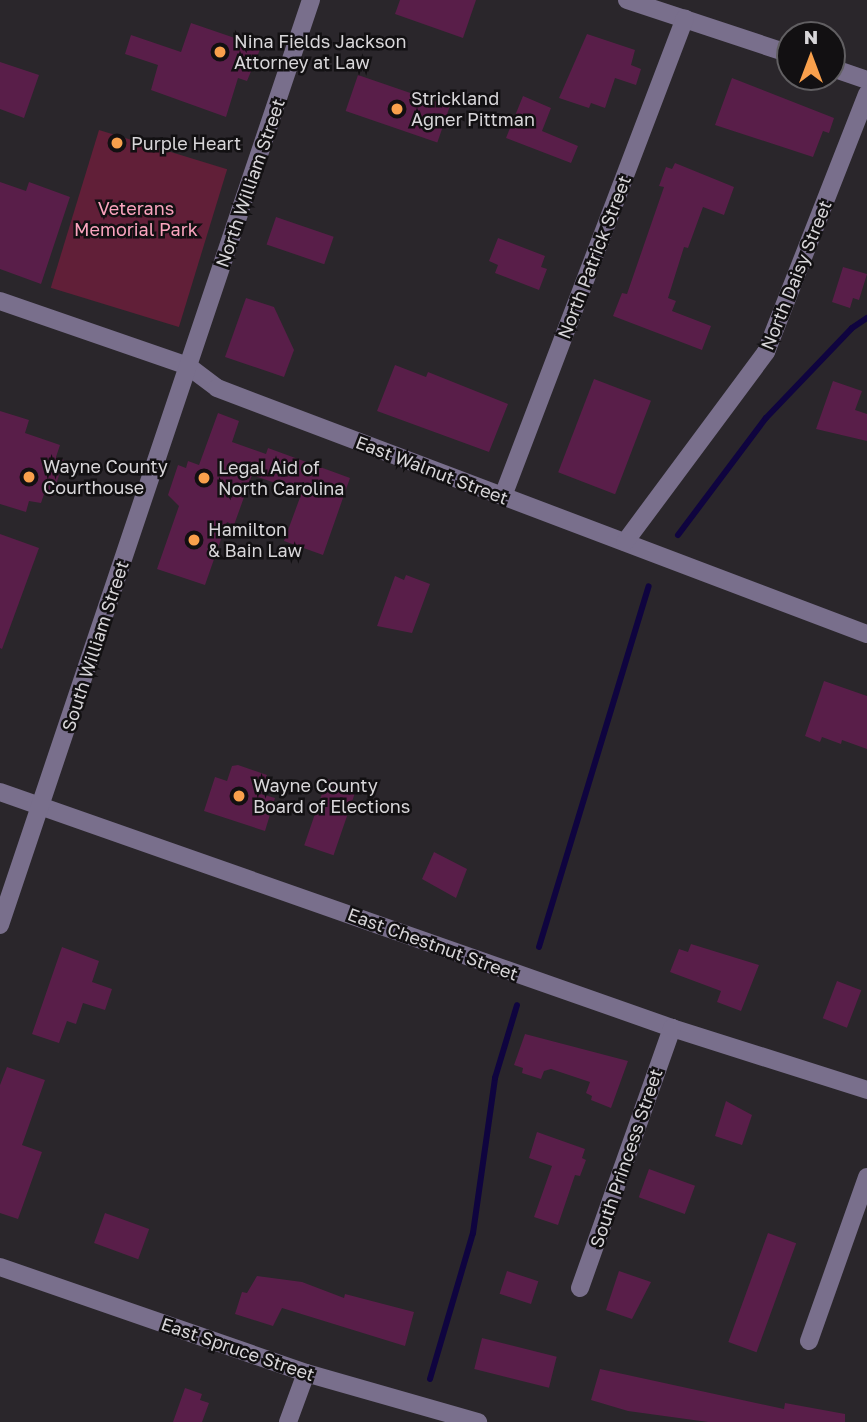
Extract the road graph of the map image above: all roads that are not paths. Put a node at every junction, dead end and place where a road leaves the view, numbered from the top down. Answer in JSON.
{"nodes":[{"id":1,"x":311,"y":0,"type":"edge"},
{"id":2,"x":627,"y":0,"type":"edge"},
{"id":3,"x":685,"y":18,"type":"junction"},
{"id":4,"x":776,"y":49,"type":"edge"},
{"id":5,"x":846,"y":73,"type":"edge"},
{"id":6,"x":867,"y":80,"type":"edge"},
{"id":7,"x":867,"y":94,"type":"edge"},
{"id":8,"x":0,"y":301,"type":"edge"},
{"id":9,"x":188,"y":366,"type":"junction"},
{"id":10,"x":503,"y":496,"type":"junction"},
{"id":11,"x":625,"y":542,"type":"junction"},
{"id":12,"x":867,"y":634,"type":"edge"},
{"id":13,"x":0,"y":792,"type":"edge"},
{"id":14,"x":41,"y":806,"type":"junction"},
{"id":15,"x":0,"y":925,"type":"edge"},
{"id":16,"x":672,"y":1028,"type":"junction"},
{"id":17,"x":867,"y":1090,"type":"edge"},
{"id":18,"x":867,"y":1177,"type":"edge"},
{"id":19,"x":0,"y":1267,"type":"edge"},
{"id":20,"x":580,"y":1288,"type":"dead end"},
{"id":21,"x":809,"y":1341,"type":"dead end"},
{"id":22,"x":306,"y":1373,"type":"junction"},
{"id":23,"x":288,"y":1422,"type":"edge"},
{"id":24,"x":478,"y":1422,"type":"edge"}],
"edges":[{"from":1,"to":9,"type":"street","name":"North William Street"},
{"from":2,"to":3,"type":"street"},
{"from":3,"to":4,"type":"street"},
{"from":3,"to":10,"type":"street","name":"North Patrick Street"},
{"from":5,"to":6,"type":"street"},
{"from":7,"to":11,"type":"street","name":"North Daisy Street"},
{"from":8,"to":9,"type":"street","name":"East Walnut Street"},
{"from":9,"to":10,"type":"street","name":"East Walnut Street"},
{"from":9,"to":14,"type":"street","name":"South William Street"},
{"from":10,"to":11,"type":"street","name":"East Walnut Street"},
{"from":11,"to":12,"type":"street","name":"East Walnut Street"},
{"from":13,"to":14,"type":"street","name":"East Chestnut Street"},
{"from":14,"to":15,"type":"street","name":"South William Street"},
{"from":14,"to":16,"type":"street","name":"East Chestnut Street"},
{"from":16,"to":17,"type":"street","name":"East Chestnut Street"},
{"from":16,"to":20,"type":"street","name":"South Princess Street"},
{"from":18,"to":21,"type":"street"},
{"from":19,"to":22,"type":"street","name":"East Spruce Street"},
{"from":22,"to":23,"type":"street"},
{"from":22,"to":24,"type":"street","name":"East Spruce Street"}]}
